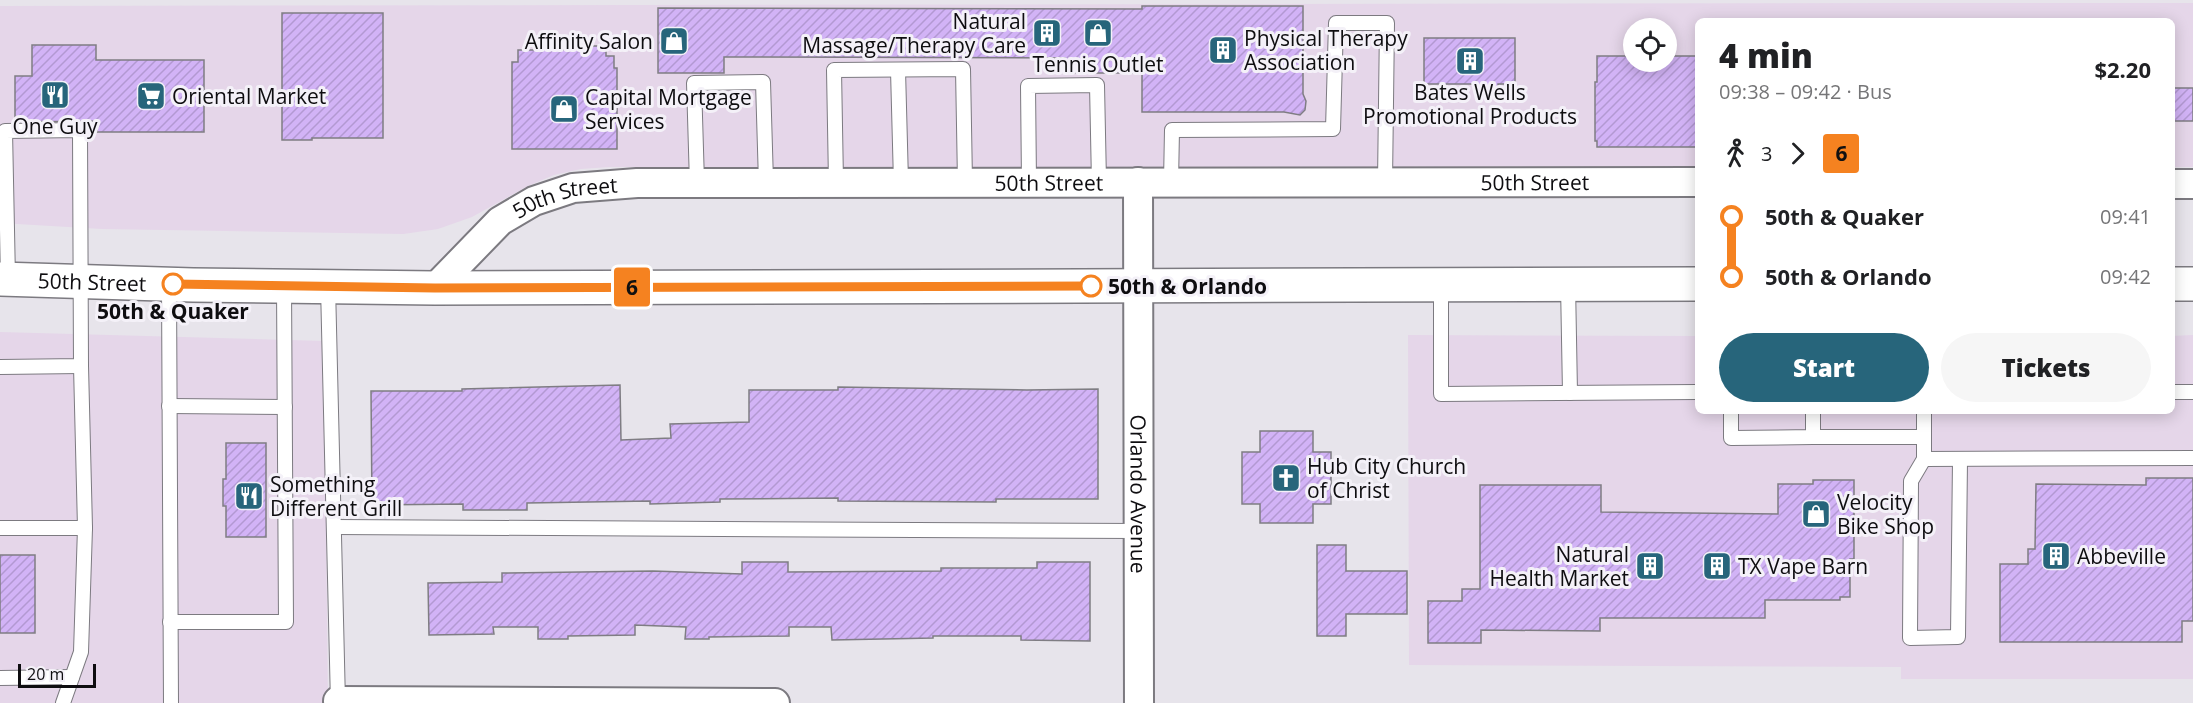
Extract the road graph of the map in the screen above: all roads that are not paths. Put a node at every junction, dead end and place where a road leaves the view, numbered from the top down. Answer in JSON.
{"nodes":[{"id":1,"x":898,"y":70,"type":"junction"},
{"id":2,"x":766,"y":182,"type":"junction"},
{"id":3,"x":836,"y":182,"type":"junction"},
{"id":4,"x":901,"y":182,"type":"junction"},
{"id":5,"x":965,"y":182,"type":"junction"},
{"id":6,"x":1029,"y":182,"type":"junction"},
{"id":7,"x":1099,"y":182,"type":"junction"},
{"id":8,"x":1138,"y":182,"type":"junction"},
{"id":9,"x":1171,"y":182,"type":"junction"},
{"id":10,"x":1385,"y":182,"type":"junction"},
{"id":11,"x":1695,"y":182,"type":"edge"},
{"id":12,"x":697,"y":183,"type":"junction"},
{"id":13,"x":2175,"y":184,"type":"edge"},
{"id":14,"x":2193,"y":184,"type":"edge"},
{"id":15,"x":4,"y":279,"type":"edge"},
{"id":16,"x":82,"y":281,"type":"junction"},
{"id":17,"x":169,"y":284,"type":"junction"},
{"id":18,"x":1568,"y":284,"type":"junction"},
{"id":19,"x":1695,"y":284,"type":"edge"},
{"id":20,"x":2175,"y":284,"type":"edge"},
{"id":21,"x":2193,"y":284,"type":"edge"},
{"id":22,"x":1441,"y":285,"type":"junction"},
{"id":23,"x":284,"y":286,"type":"junction"},
{"id":24,"x":328,"y":286,"type":"junction"},
{"id":25,"x":1138,"y":286,"type":"junction"},
{"id":26,"x":435,"y":288,"type":"junction"},
{"id":27,"x":0,"y":366,"type":"edge"},
{"id":28,"x":81,"y":366,"type":"junction"},
{"id":29,"x":1695,"y":392,"type":"edge"},
{"id":30,"x":2175,"y":392,"type":"edge"},
{"id":31,"x":2193,"y":392,"type":"edge"},
{"id":32,"x":1570,"y":393,"type":"junction"},
{"id":33,"x":170,"y":406,"type":"junction"},
{"id":34,"x":285,"y":406,"type":"junction"},
{"id":35,"x":1731,"y":414,"type":"edge"},
{"id":36,"x":1813,"y":414,"type":"edge"},
{"id":37,"x":1924,"y":414,"type":"edge"},
{"id":38,"x":1813,"y":437,"type":"junction"},
{"id":39,"x":1924,"y":437,"type":"junction"},
{"id":40,"x":2193,"y":458,"type":"edge"},
{"id":41,"x":1924,"y":459,"type":"junction"},
{"id":42,"x":1960,"y":460,"type":"junction"},
{"id":43,"x":333,"y":527,"type":"junction"},
{"id":44,"x":0,"y":528,"type":"edge"},
{"id":45,"x":86,"y":528,"type":"junction"},
{"id":46,"x":1138,"y":531,"type":"junction"},
{"id":47,"x":170,"y":622,"type":"junction"},
{"id":48,"x":72,"y":677,"type":"junction"},
{"id":49,"x":0,"y":678,"type":"edge"},
{"id":50,"x":338,"y":702,"type":"edge"},
{"id":51,"x":63,"y":703,"type":"edge"},
{"id":52,"x":171,"y":703,"type":"edge"},
{"id":53,"x":775,"y":703,"type":"edge"},
{"id":54,"x":1139,"y":703,"type":"edge"}],
"edges":[{"from":1,"to":3,"type":"lane"},
{"from":1,"to":4,"type":"lane"},
{"from":1,"to":5,"type":"lane"},
{"from":2,"to":3,"type":"street","name":"50th Street"},
{"from":2,"to":12,"type":"street","name":"50th Street"},
{"from":2,"to":12,"type":"lane"},
{"from":3,"to":4,"type":"street","name":"50th Street"},
{"from":4,"to":5,"type":"street","name":"50th Street"},
{"from":5,"to":6,"type":"street","name":"50th Street"},
{"from":6,"to":7,"type":"street","name":"50th Street"},
{"from":6,"to":7,"type":"lane"},
{"from":7,"to":8,"type":"street","name":"50th Street"},
{"from":8,"to":9,"type":"street","name":"50th Street"},
{"from":8,"to":25,"type":"street","name":"Orlando Avenue"},
{"from":9,"to":10,"type":"street","name":"50th Street"},
{"from":9,"to":10,"type":"lane"},
{"from":10,"to":11,"type":"street","name":"50th Street"},
{"from":12,"to":26,"type":"street","name":"50th Street"},
{"from":13,"to":14,"type":"street"},
{"from":15,"to":16,"type":"main road","name":"50th Street"},
{"from":15,"to":16,"type":"lane"},
{"from":16,"to":17,"type":"main road","name":"50th Street"},
{"from":16,"to":28,"type":"lane"},
{"from":17,"to":23,"type":"main road","name":"50th Street"},
{"from":17,"to":33,"type":"lane"},
{"from":18,"to":19,"type":"main road","name":"50th Street"},
{"from":18,"to":22,"type":"main road","name":"50th Street"},
{"from":18,"to":32,"type":"lane"},
{"from":20,"to":21,"type":"main road"},
{"from":22,"to":25,"type":"main road","name":"50th Street"},
{"from":22,"to":32,"type":"lane"},
{"from":23,"to":24,"type":"main road","name":"50th Street"},
{"from":23,"to":34,"type":"lane"},
{"from":24,"to":26,"type":"main road","name":"50th Street"},
{"from":24,"to":43,"type":"lane"},
{"from":25,"to":26,"type":"main road","name":"50th Street"},
{"from":25,"to":46,"type":"street","name":"Orlando Avenue"},
{"from":27,"to":28,"type":"lane"},
{"from":28,"to":45,"type":"lane"},
{"from":29,"to":32,"type":"lane"},
{"from":30,"to":31,"type":"lane"},
{"from":33,"to":34,"type":"lane"},
{"from":33,"to":47,"type":"lane"},
{"from":34,"to":47,"type":"lane"},
{"from":35,"to":38,"type":"lane"},
{"from":36,"to":38,"type":"lane"},
{"from":37,"to":39,"type":"lane"},
{"from":38,"to":39,"type":"lane"},
{"from":39,"to":41,"type":"lane"},
{"from":40,"to":42,"type":"lane"},
{"from":41,"to":42,"type":"lane"},
{"from":41,"to":42,"type":"lane"},
{"from":43,"to":46,"type":"lane"},
{"from":43,"to":50,"type":"lane"},
{"from":44,"to":45,"type":"lane"},
{"from":45,"to":48,"type":"lane"},
{"from":46,"to":54,"type":"street","name":"Orlando Avenue"},
{"from":47,"to":52,"type":"lane"},
{"from":48,"to":49,"type":"lane"},
{"from":48,"to":51,"type":"lane"},
{"from":50,"to":53,"type":"street"}]}
